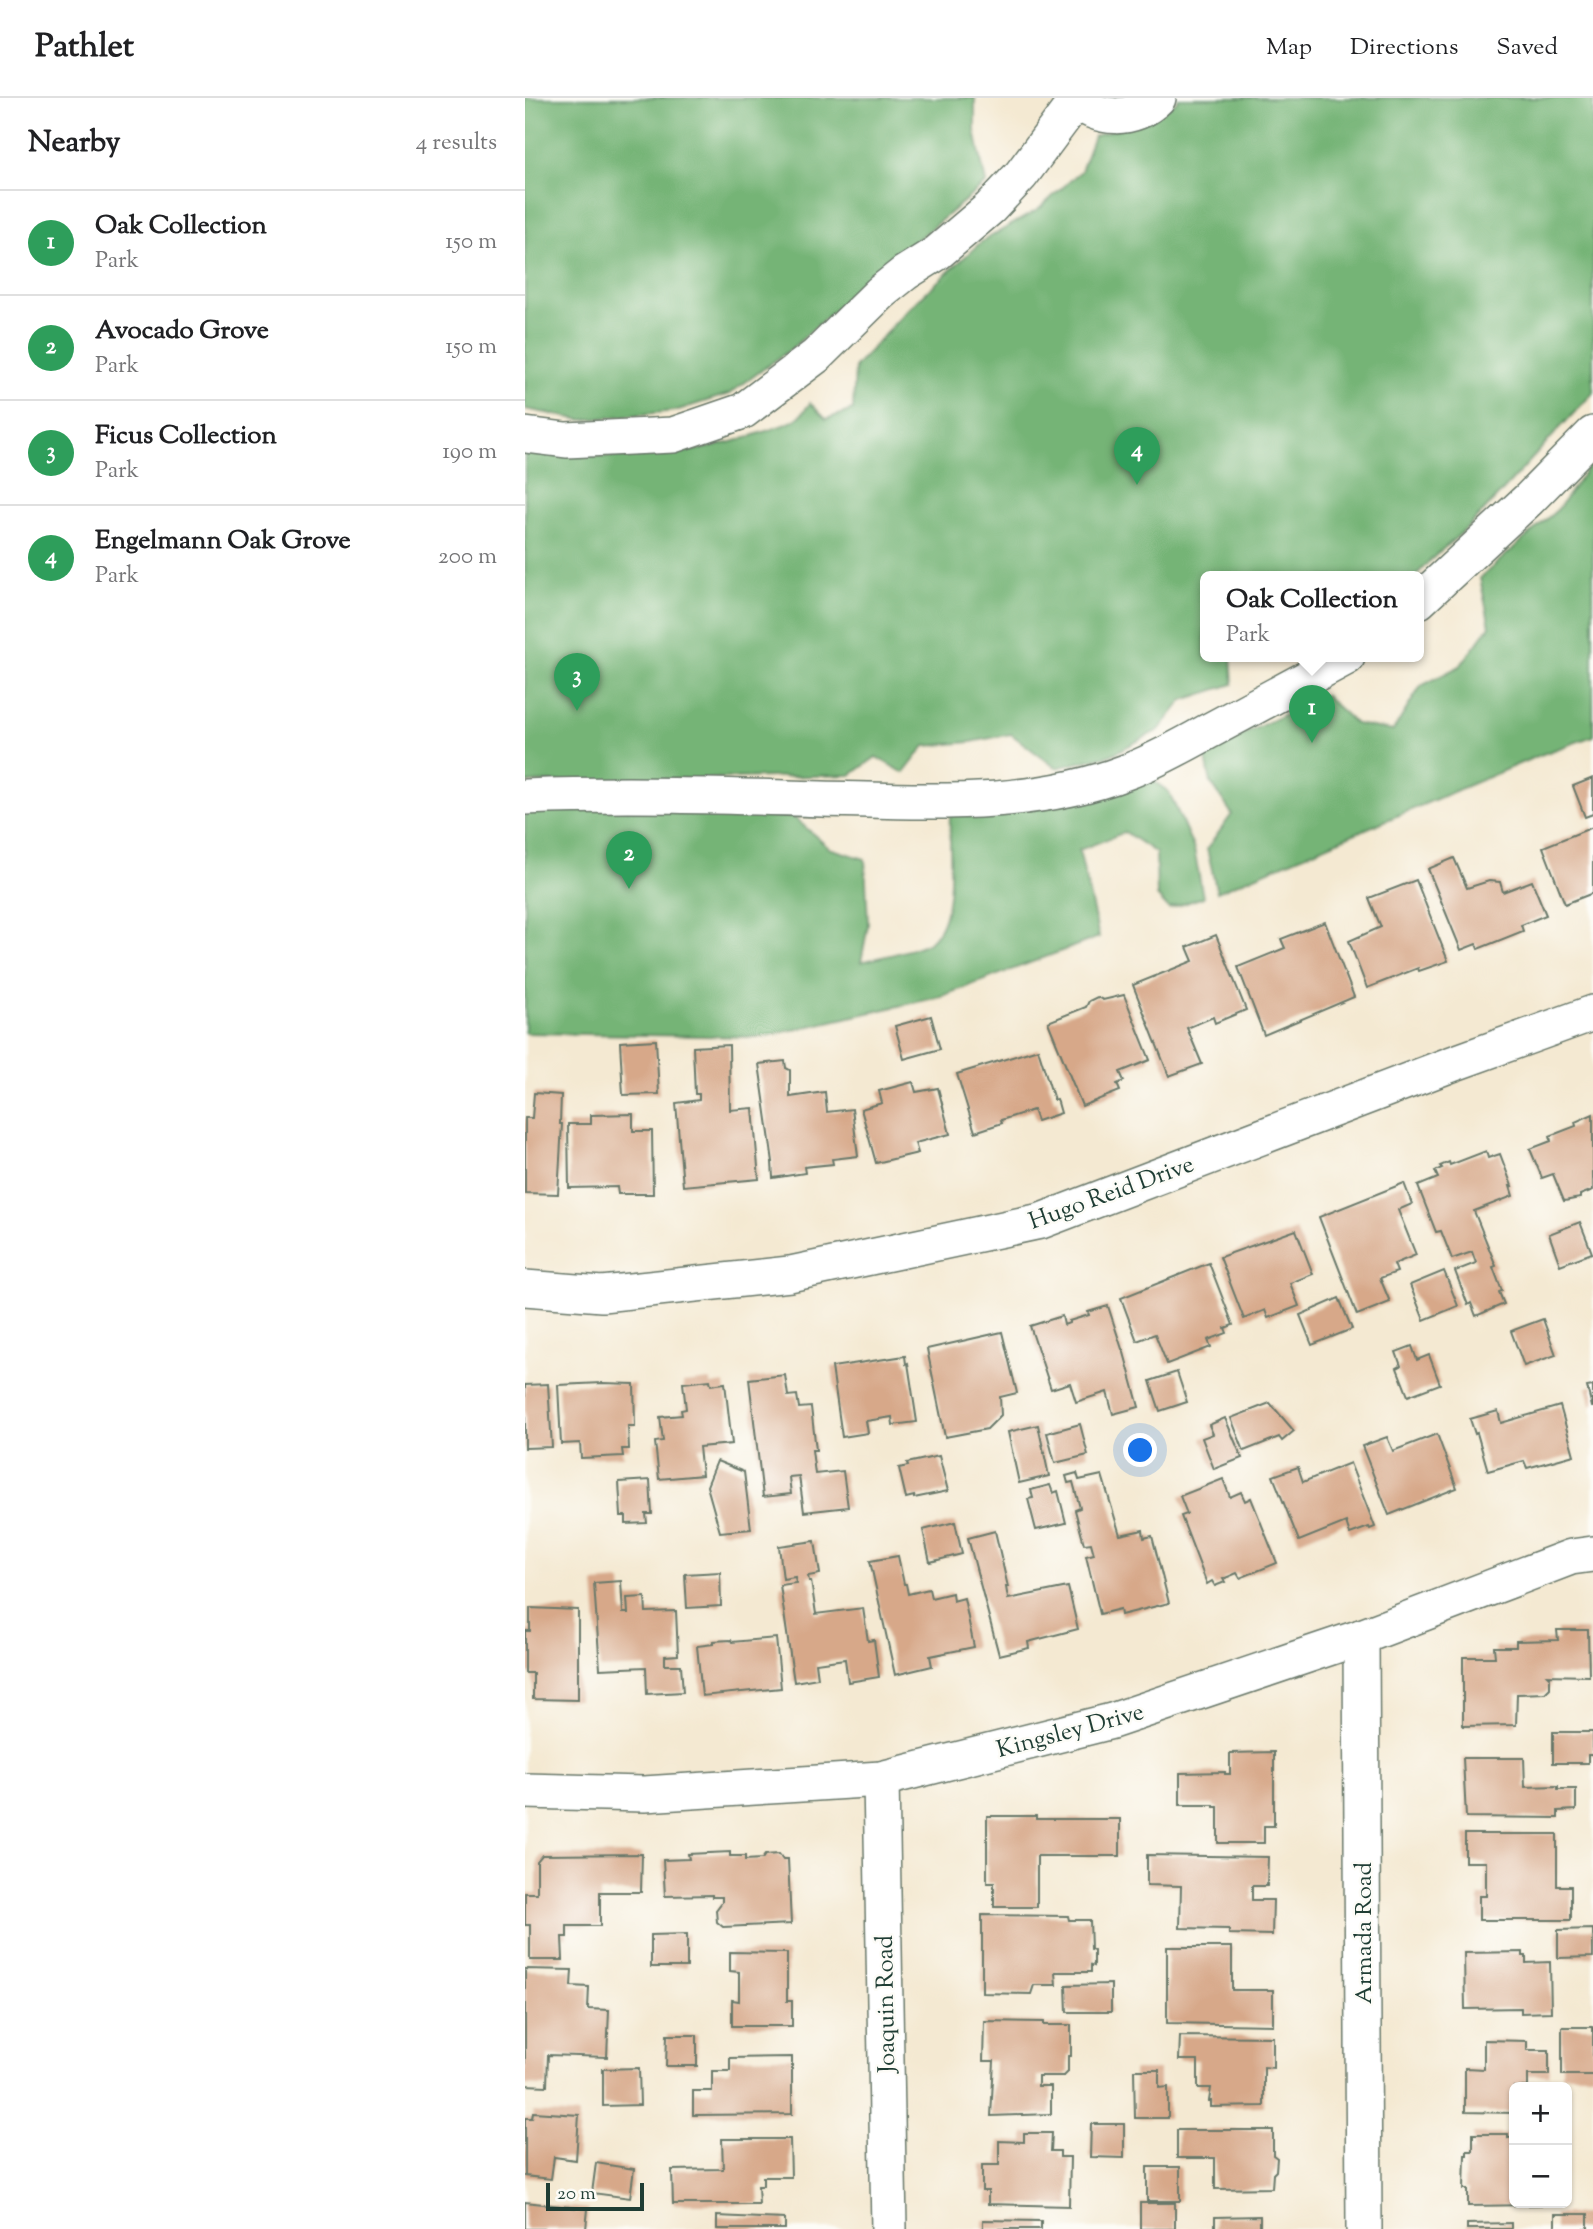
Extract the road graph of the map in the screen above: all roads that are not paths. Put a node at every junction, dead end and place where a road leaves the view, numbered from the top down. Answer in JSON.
{"nodes":[{"id":1,"x":1158,"y":98,"type":"edge"},
{"id":2,"x":1075,"y":100,"type":"edge"},
{"id":3,"x":1593,"y":434,"type":"edge"},
{"id":4,"x":525,"y":435,"type":"edge"},
{"id":5,"x":1424,"y":596,"type":"edge"},
{"id":6,"x":1338,"y":662,"type":"edge"},
{"id":7,"x":525,"y":797,"type":"edge"},
{"id":8,"x":1593,"y":1013,"type":"edge"},
{"id":9,"x":525,"y":1288,"type":"edge"},
{"id":10,"x":1593,"y":1554,"type":"edge"},
{"id":11,"x":1361,"y":1637,"type":"junction"},
{"id":12,"x":881,"y":1779,"type":"junction"},
{"id":13,"x":525,"y":1791,"type":"edge"},
{"id":14,"x":889,"y":2229,"type":"edge"},
{"id":15,"x":1364,"y":2229,"type":"edge"}],
"edges":[{"from":1,"to":2,"type":"street"},
{"from":2,"to":4,"type":"street"},
{"from":3,"to":5,"type":"street"},
{"from":6,"to":7,"type":"street"},
{"from":8,"to":9,"type":"street","name":"Hugo Reid Drive"},
{"from":10,"to":11,"type":"street","name":"Kingsley Drive"},
{"from":11,"to":12,"type":"street","name":"Kingsley Drive"},
{"from":11,"to":15,"type":"street","name":"Armada Road"},
{"from":12,"to":13,"type":"street","name":"Kingsley Drive"},
{"from":12,"to":14,"type":"street","name":"Joaquin Road"}]}
